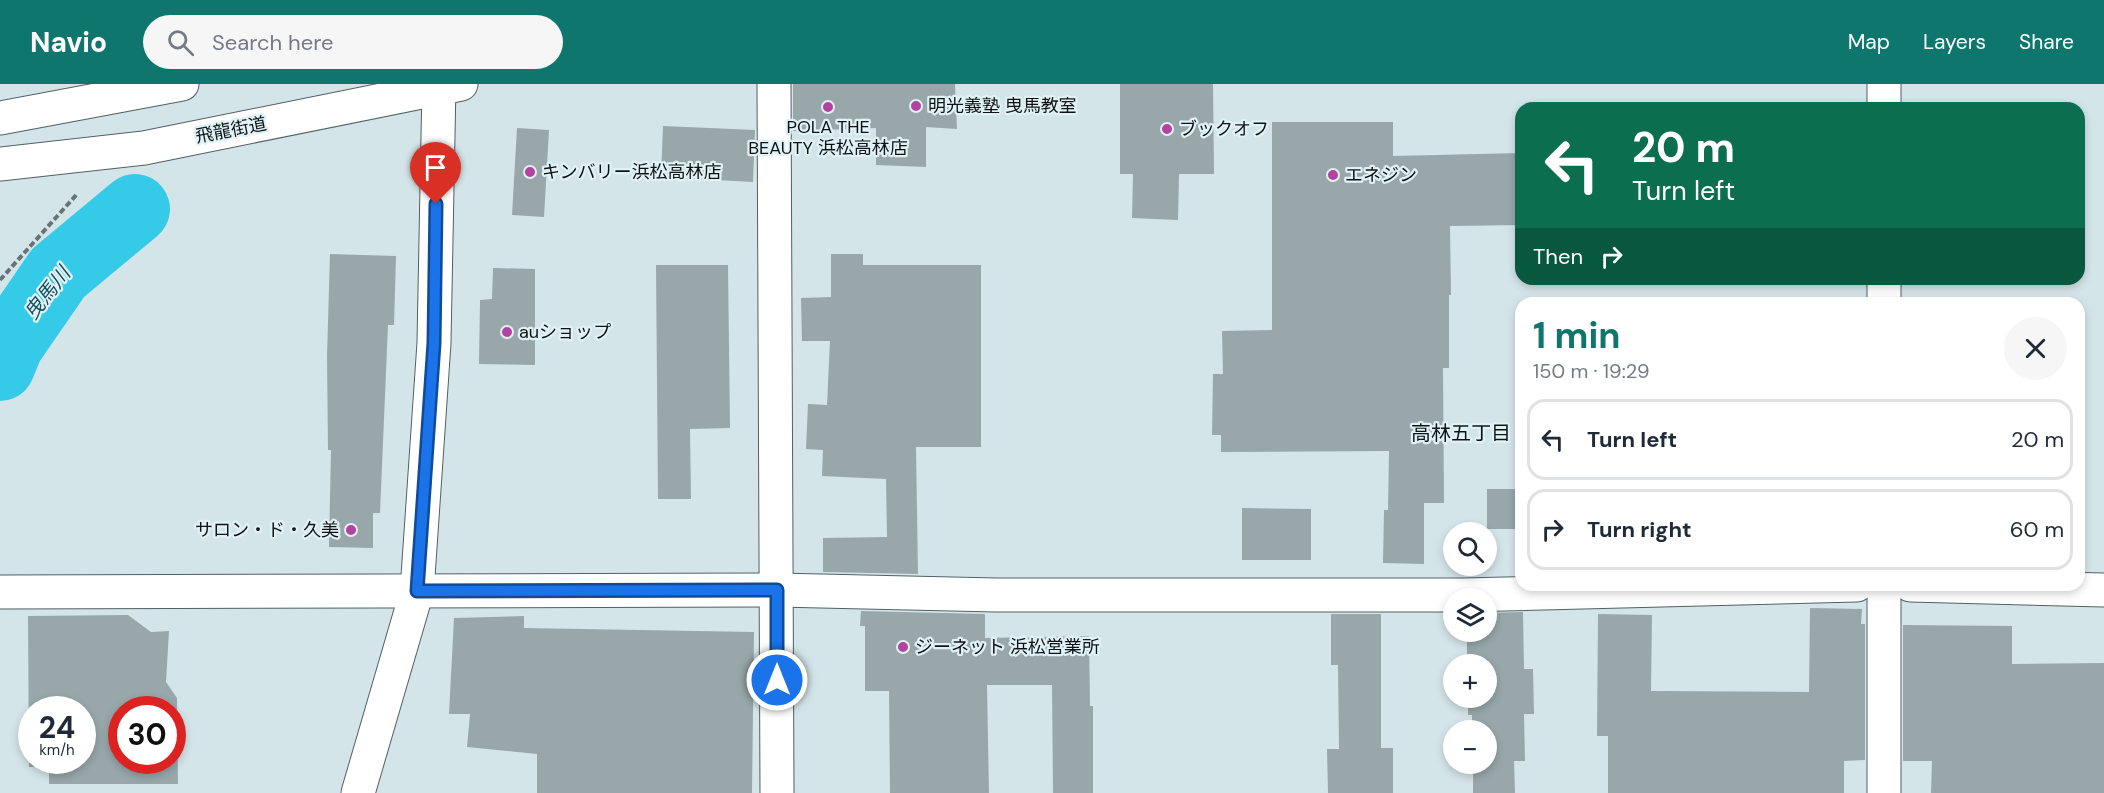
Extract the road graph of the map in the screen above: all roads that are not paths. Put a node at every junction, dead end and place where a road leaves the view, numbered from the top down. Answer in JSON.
{"nodes":[{"id":1,"x":182,"y":84,"type":"edge"},
{"id":2,"x":774,"y":84,"type":"edge"},
{"id":3,"x":1884,"y":84,"type":"edge"},
{"id":4,"x":446,"y":86,"type":"edge"},
{"id":5,"x":1884,"y":102,"type":"edge"},
{"id":6,"x":0,"y":117,"type":"edge"},
{"id":7,"x":0,"y":164,"type":"edge"},
{"id":8,"x":777,"y":590,"type":"junction"},
{"id":9,"x":2085,"y":590,"type":"edge"},
{"id":10,"x":2104,"y":590,"type":"edge"},
{"id":11,"x":417,"y":591,"type":"junction"},
{"id":12,"x":1621,"y":591,"type":"edge"},
{"id":13,"x":1884,"y":591,"type":"edge"},
{"id":14,"x":0,"y":592,"type":"edge"},
{"id":15,"x":358,"y":793,"type":"edge"},
{"id":16,"x":777,"y":793,"type":"edge"},
{"id":17,"x":1884,"y":793,"type":"edge"}],
"edges":[{"from":1,"to":6,"type":"main road"},
{"from":2,"to":8,"type":"main road"},
{"from":3,"to":5,"type":"main road"},
{"from":4,"to":7,"type":"main road","name":"飛龍街道"},
{"from":4,"to":11,"type":"main road"},
{"from":8,"to":11,"type":"main road"},
{"from":8,"to":12,"type":"main road"},
{"from":8,"to":16,"type":"main road"},
{"from":9,"to":10,"type":"main road"},
{"from":11,"to":14,"type":"main road"},
{"from":11,"to":15,"type":"main road"},
{"from":13,"to":17,"type":"main road"}]}
